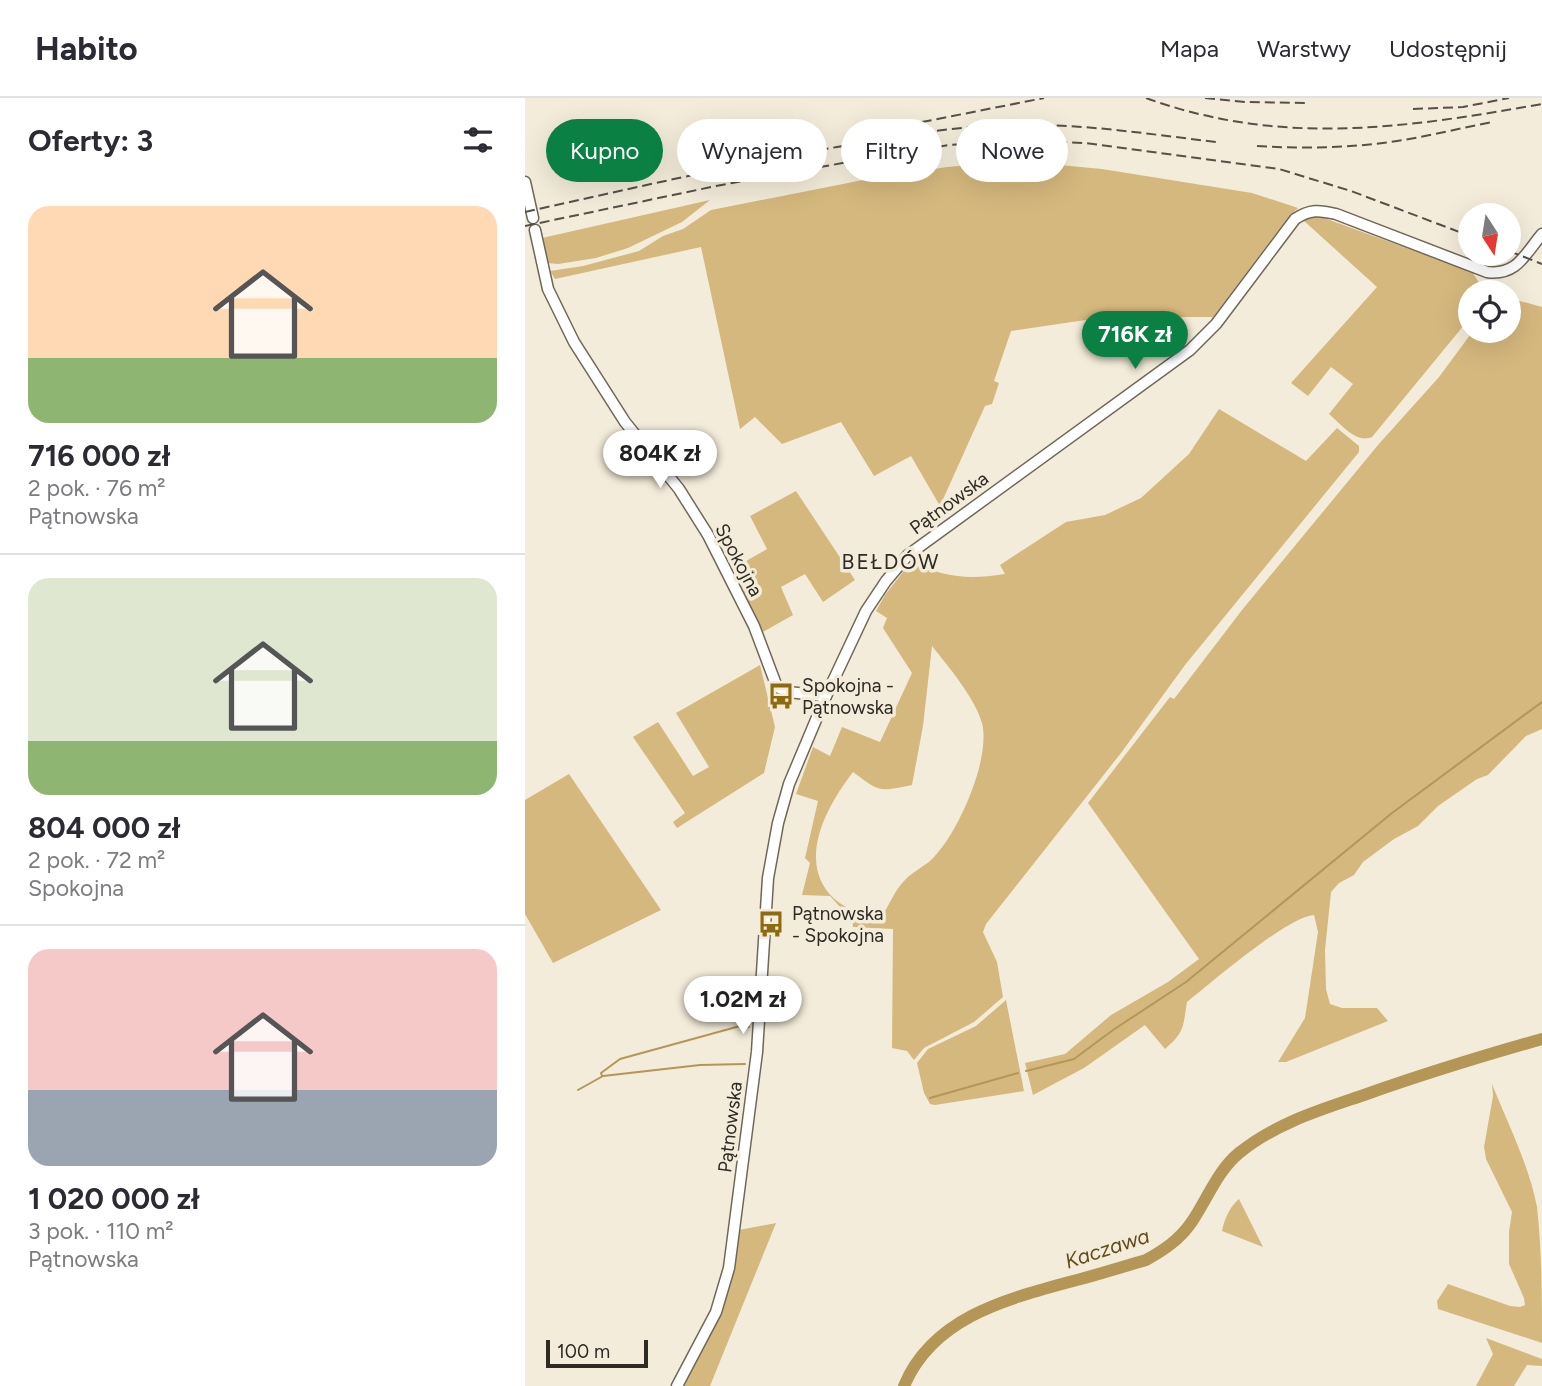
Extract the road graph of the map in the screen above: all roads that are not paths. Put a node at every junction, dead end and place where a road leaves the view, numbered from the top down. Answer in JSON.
{"nodes":[{"id":1,"x":525,"y":182,"type":"edge"},
{"id":2,"x":533,"y":218,"type":"dead end"},
{"id":3,"x":535,"y":230,"type":"dead end"},
{"id":4,"x":1542,"y":234,"type":"edge"},
{"id":5,"x":826,"y":696,"type":"junction"},
{"id":6,"x":677,"y":1386,"type":"edge"}],
"edges":[{"from":1,"to":2,"type":"street"},
{"from":3,"to":5,"type":"street","name":"Spokojna"},
{"from":4,"to":5,"type":"street","name":"Pątnowska"},
{"from":5,"to":6,"type":"street","name":"Pątnowska"}]}
